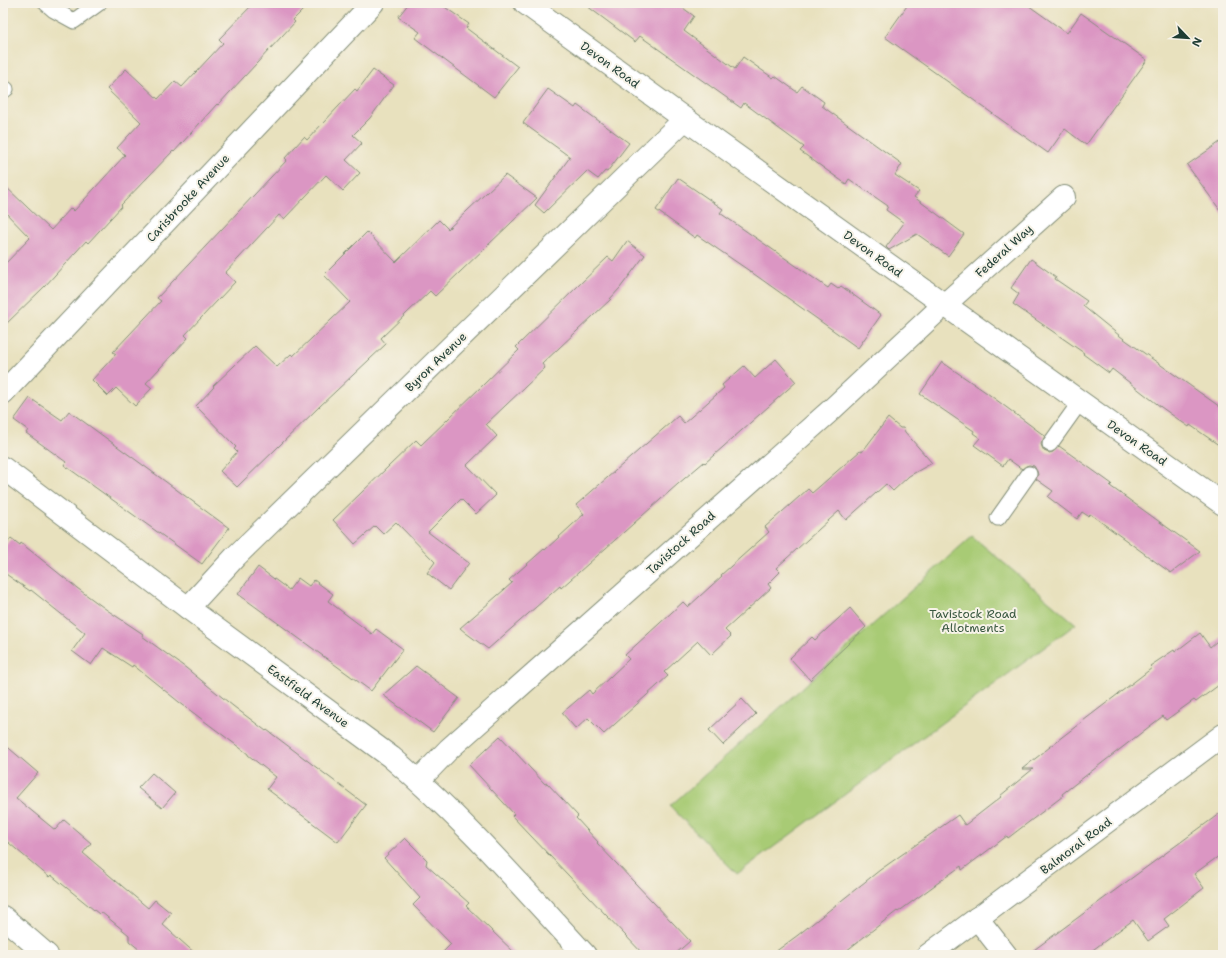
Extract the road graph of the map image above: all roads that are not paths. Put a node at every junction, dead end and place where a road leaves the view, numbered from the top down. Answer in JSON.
{"nodes":[{"id":1,"x":46,"y":3,"type":"edge"},
{"id":2,"x":99,"y":3,"type":"edge"},
{"id":3,"x":373,"y":3,"type":"edge"},
{"id":4,"x":525,"y":3,"type":"edge"},
{"id":5,"x":685,"y":120,"type":"junction"},
{"id":6,"x":1064,"y":197,"type":"dead end"},
{"id":7,"x":944,"y":305,"type":"junction"},
{"id":8,"x":3,"y":393,"type":"edge"},
{"id":9,"x":1080,"y":402,"type":"junction"},
{"id":10,"x":1050,"y":444,"type":"dead end"},
{"id":11,"x":3,"y":468,"type":"edge"},
{"id":12,"x":1029,"y":474,"type":"dead end"},
{"id":13,"x":1223,"y":504,"type":"edge"},
{"id":14,"x":998,"y":518,"type":"dead end"},
{"id":15,"x":188,"y":608,"type":"junction"},
{"id":16,"x":1223,"y":736,"type":"edge"},
{"id":17,"x":419,"y":780,"type":"junction"},
{"id":18,"x":3,"y":917,"type":"edge"},
{"id":19,"x":977,"y":918,"type":"junction"},
{"id":20,"x":47,"y":955,"type":"edge"},
{"id":21,"x":585,"y":955,"type":"edge"},
{"id":22,"x":928,"y":955,"type":"edge"},
{"id":23,"x":1006,"y":955,"type":"edge"}],
"edges":[{"from":1,"to":2,"type":"lane"},
{"from":3,"to":8,"type":"street","name":"Carisbrooke Avenue"},
{"from":4,"to":5,"type":"street","name":"Devon Road"},
{"from":5,"to":7,"type":"street","name":"Devon Road"},
{"from":5,"to":15,"type":"street","name":"Byron Avenue"},
{"from":6,"to":7,"type":"street","name":"Federal Way"},
{"from":7,"to":9,"type":"street","name":"Devon Road"},
{"from":7,"to":17,"type":"street","name":"Tavistock Road"},
{"from":9,"to":10,"type":"lane"},
{"from":9,"to":13,"type":"street","name":"Devon Road"},
{"from":11,"to":15,"type":"street","name":"Eastfield Avenue"},
{"from":12,"to":14,"type":"lane"},
{"from":15,"to":17,"type":"street","name":"Eastfield Avenue"},
{"from":16,"to":19,"type":"street","name":"Balmoral Road"},
{"from":17,"to":21,"type":"street","name":"Eastfield Avenue"},
{"from":18,"to":20,"type":"street"},
{"from":19,"to":22,"type":"street","name":"Balmoral Road"},
{"from":19,"to":23,"type":"street"}]}
